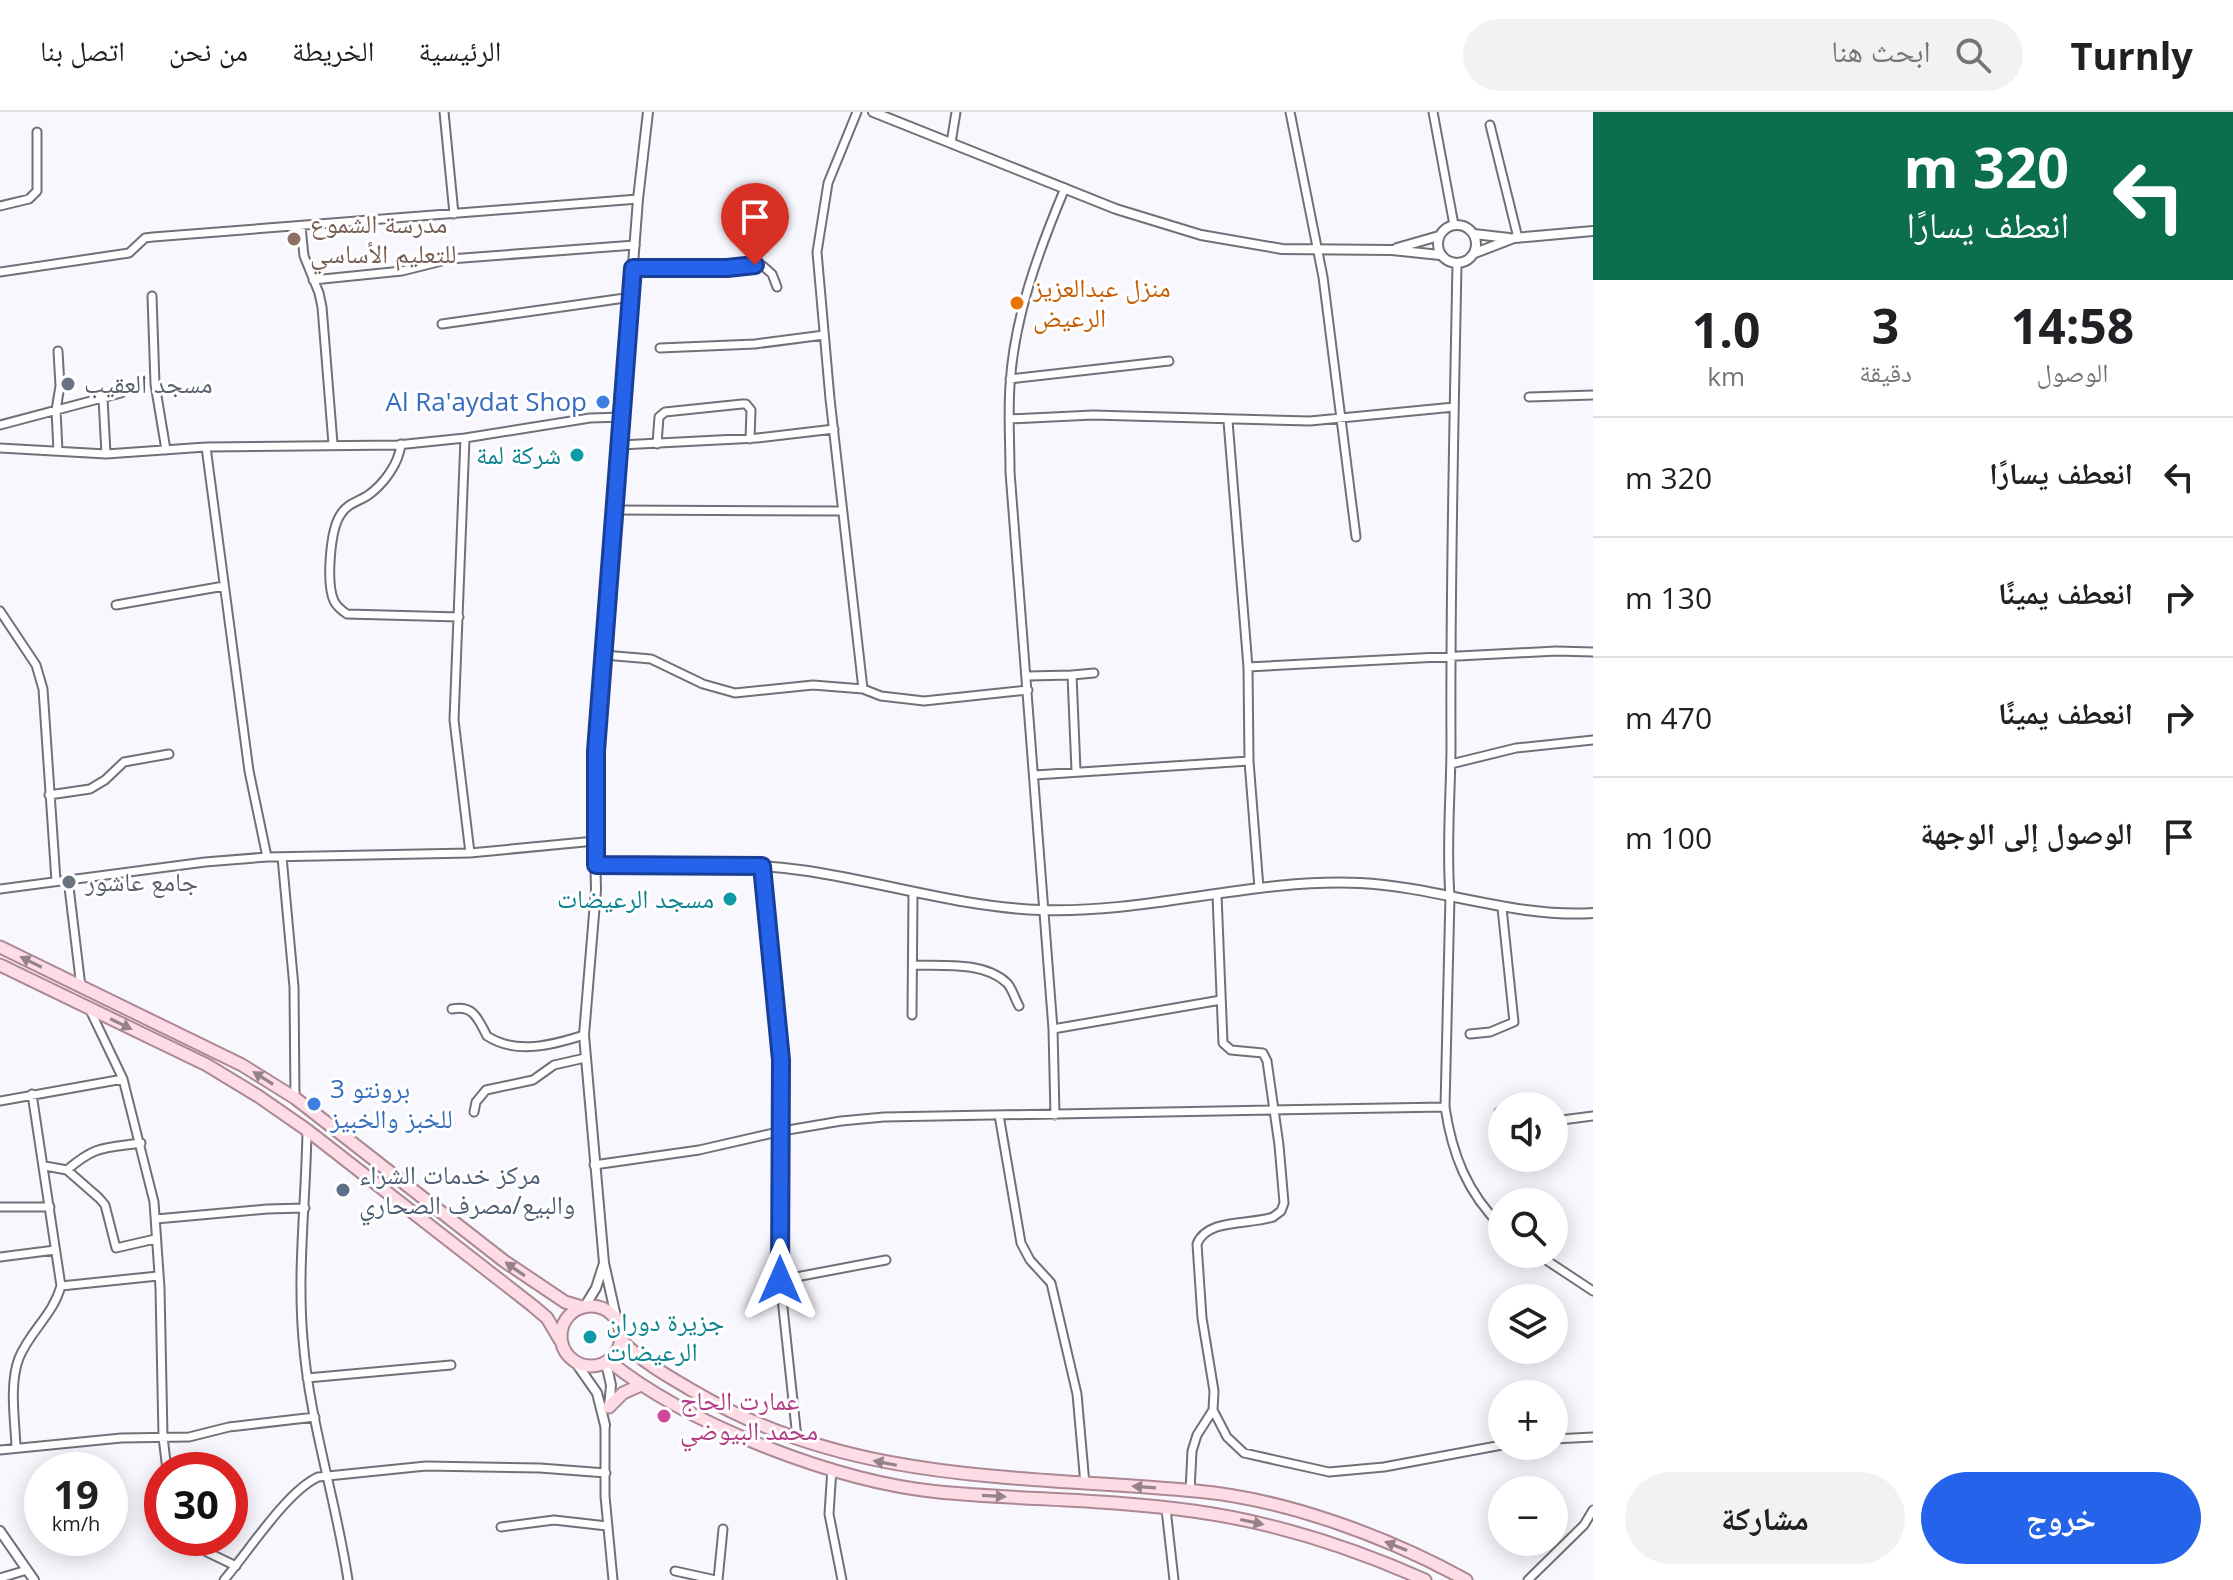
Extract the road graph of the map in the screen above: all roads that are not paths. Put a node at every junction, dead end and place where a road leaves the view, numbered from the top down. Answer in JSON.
{"nodes":[{"id":1,"x":444,"y":112,"type":"edge"},
{"id":2,"x":648,"y":112,"type":"edge"},
{"id":3,"x":857,"y":112,"type":"edge"},
{"id":4,"x":873,"y":112,"type":"edge"},
{"id":5,"x":956,"y":112,"type":"edge"},
{"id":6,"x":1290,"y":112,"type":"edge"},
{"id":7,"x":1433,"y":112,"type":"edge"},
{"id":8,"x":1490,"y":125,"type":"dead end"},
{"id":9,"x":37,"y":132,"type":"dead end"},
{"id":10,"x":951,"y":143,"type":"junction"},
{"id":11,"x":1065,"y":188,"type":"junction"},
{"id":12,"x":638,"y":199,"type":"junction"},
{"id":13,"x":0,"y":206,"type":"edge"},
{"id":14,"x":454,"y":214,"type":"junction"},
{"id":15,"x":1454,"y":225,"type":"junction"},
{"id":16,"x":301,"y":227,"type":"junction"},
{"id":17,"x":1593,"y":231,"type":"edge"},
{"id":18,"x":1474,"y":234,"type":"junction"},
{"id":19,"x":1439,"y":236,"type":"junction"},
{"id":20,"x":1516,"y":238,"type":"junction"},
{"id":21,"x":635,"y":245,"type":"junction"},
{"id":22,"x":1318,"y":250,"type":"junction"},
{"id":23,"x":1392,"y":250,"type":"junction"},
{"id":24,"x":1475,"y":253,"type":"junction"},
{"id":25,"x":1440,"y":255,"type":"junction"},
{"id":26,"x":1457,"y":264,"type":"junction"},
{"id":27,"x":633,"y":268,"type":"junction"},
{"id":28,"x":0,"y":272,"type":"edge"},
{"id":29,"x":313,"y":280,"type":"junction"},
{"id":30,"x":777,"y":287,"type":"dead end"},
{"id":31,"x":152,"y":296,"type":"dead end"},
{"id":32,"x":632,"y":297,"type":"junction"},
{"id":33,"x":442,"y":324,"type":"dead end"},
{"id":34,"x":824,"y":335,"type":"junction"},
{"id":35,"x":660,"y":348,"type":"dead end"},
{"id":36,"x":58,"y":351,"type":"dead end"},
{"id":37,"x":1169,"y":361,"type":"dead end"},
{"id":38,"x":1010,"y":379,"type":"junction"},
{"id":39,"x":121,"y":393,"type":"dead end"},
{"id":40,"x":1593,"y":395,"type":"edge"},
{"id":41,"x":1529,"y":397,"type":"dead end"},
{"id":42,"x":103,"y":398,"type":"junction"},
{"id":43,"x":1454,"y":407,"type":"junction"},
{"id":44,"x":56,"y":410,"type":"junction"},
{"id":45,"x":623,"y":417,"type":"junction"},
{"id":46,"x":1009,"y":419,"type":"junction"},
{"id":47,"x":1340,"y":419,"type":"junction"},
{"id":48,"x":1228,"y":421,"type":"junction"},
{"id":49,"x":0,"y":425,"type":"edge"},
{"id":50,"x":834,"y":429,"type":"junction"},
{"id":51,"x":465,"y":438,"type":"junction"},
{"id":52,"x":750,"y":439,"type":"junction"},
{"id":53,"x":333,"y":444,"type":"junction"},
{"id":54,"x":401,"y":444,"type":"junction"},
{"id":55,"x":657,"y":444,"type":"junction"},
{"id":56,"x":620,"y":445,"type":"junction"},
{"id":57,"x":206,"y":447,"type":"junction"},
{"id":58,"x":0,"y":448,"type":"edge"},
{"id":59,"x":166,"y":450,"type":"junction"},
{"id":60,"x":58,"y":451,"type":"junction"},
{"id":61,"x":106,"y":454,"type":"junction"},
{"id":62,"x":615,"y":510,"type":"junction"},
{"id":63,"x":842,"y":511,"type":"junction"},
{"id":64,"x":1356,"y":537,"type":"dead end"},
{"id":65,"x":224,"y":586,"type":"junction"},
{"id":66,"x":116,"y":605,"type":"dead end"},
{"id":67,"x":0,"y":611,"type":"edge"},
{"id":68,"x":459,"y":617,"type":"junction"},
{"id":69,"x":1593,"y":652,"type":"edge"},
{"id":70,"x":604,"y":655,"type":"junction"},
{"id":71,"x":1450,"y":658,"type":"junction"},
{"id":72,"x":1248,"y":667,"type":"junction"},
{"id":73,"x":1094,"y":673,"type":"dead end"},
{"id":74,"x":1072,"y":675,"type":"junction"},
{"id":75,"x":1028,"y":676,"type":"junction"},
{"id":76,"x":863,"y":689,"type":"junction"},
{"id":77,"x":1028,"y":690,"type":"junction"},
{"id":78,"x":1593,"y":740,"type":"edge"},
{"id":79,"x":169,"y":754,"type":"dead end"},
{"id":80,"x":1249,"y":761,"type":"junction"},
{"id":81,"x":1451,"y":764,"type":"junction"},
{"id":82,"x":1076,"y":771,"type":"junction"},
{"id":83,"x":1035,"y":775,"type":"junction"},
{"id":84,"x":49,"y":795,"type":"junction"},
{"id":85,"x":595,"y":841,"type":"junction"},
{"id":86,"x":470,"y":853,"type":"junction"},
{"id":87,"x":267,"y":857,"type":"junction"},
{"id":88,"x":282,"y":857,"type":"junction"},
{"id":89,"x":596,"y":865,"type":"junction"},
{"id":90,"x":762,"y":866,"type":"junction"},
{"id":91,"x":68,"y":879,"type":"junction"},
{"id":92,"x":56,"y":881,"type":"junction"},
{"id":93,"x":1259,"y":888,"type":"junction"},
{"id":94,"x":0,"y":889,"type":"edge"},
{"id":95,"x":913,"y":893,"type":"junction"},
{"id":96,"x":1217,"y":895,"type":"junction"},
{"id":97,"x":1450,"y":896,"type":"junction"},
{"id":98,"x":1502,"y":908,"type":"junction"},
{"id":99,"x":1043,"y":910,"type":"junction"},
{"id":100,"x":1593,"y":913,"type":"edge"},
{"id":101,"x":0,"y":947,"type":"edge"},
{"id":102,"x":0,"y":965,"type":"edge"},
{"id":103,"x":913,"y":965,"type":"junction"},
{"id":104,"x":81,"y":987,"type":"junction"},
{"id":105,"x":1221,"y":1000,"type":"junction"},
{"id":106,"x":1019,"y":1006,"type":"dead end"},
{"id":107,"x":89,"y":1008,"type":"junction"},
{"id":108,"x":452,"y":1009,"type":"dead end"},
{"id":109,"x":912,"y":1015,"type":"dead end"},
{"id":110,"x":1053,"y":1029,"type":"junction"},
{"id":111,"x":1470,"y":1034,"type":"dead end"},
{"id":112,"x":584,"y":1035,"type":"junction"},
{"id":113,"x":585,"y":1058,"type":"junction"},
{"id":114,"x":123,"y":1079,"type":"junction"},
{"id":115,"x":32,"y":1094,"type":"junction"},
{"id":116,"x":295,"y":1098,"type":"junction"},
{"id":117,"x":0,"y":1101,"type":"edge"},
{"id":118,"x":1445,"y":1107,"type":"junction"},
{"id":119,"x":1275,"y":1110,"type":"junction"},
{"id":120,"x":474,"y":1112,"type":"dead end"},
{"id":121,"x":999,"y":1115,"type":"junction"},
{"id":122,"x":1055,"y":1115,"type":"junction"},
{"id":123,"x":1593,"y":1116,"type":"edge"},
{"id":124,"x":1568,"y":1119,"type":"edge"},
{"id":125,"x":307,"y":1130,"type":"junction"},
{"id":126,"x":782,"y":1131,"type":"junction"},
{"id":127,"x":141,"y":1143,"type":"junction"},
{"id":128,"x":594,"y":1165,"type":"junction"},
{"id":129,"x":45,"y":1166,"type":"junction"},
{"id":130,"x":67,"y":1170,"type":"junction"},
{"id":131,"x":0,"y":1207,"type":"edge"},
{"id":132,"x":50,"y":1207,"type":"junction"},
{"id":133,"x":305,"y":1208,"type":"junction"},
{"id":134,"x":1488,"y":1213,"type":"edge"},
{"id":135,"x":156,"y":1219,"type":"junction"},
{"id":136,"x":155,"y":1239,"type":"junction"},
{"id":137,"x":55,"y":1250,"type":"junction"},
{"id":138,"x":0,"y":1257,"type":"edge"},
{"id":139,"x":886,"y":1260,"type":"dead end"},
{"id":140,"x":604,"y":1263,"type":"junction"},
{"id":141,"x":1558,"y":1268,"type":"edge"},
{"id":142,"x":158,"y":1276,"type":"junction"},
{"id":143,"x":780,"y":1280,"type":"junction"},
{"id":144,"x":61,"y":1286,"type":"junction"},
{"id":145,"x":1593,"y":1291,"type":"edge"},
{"id":146,"x":584,"y":1306,"type":"junction"},
{"id":147,"x":617,"y":1321,"type":"junction"},
{"id":148,"x":560,"y":1340,"type":"junction"},
{"id":149,"x":621,"y":1340,"type":"junction"},
{"id":150,"x":607,"y":1362,"type":"junction"},
{"id":151,"x":576,"y":1363,"type":"junction"},
{"id":152,"x":451,"y":1365,"type":"dead end"},
{"id":153,"x":307,"y":1378,"type":"junction"},
{"id":154,"x":641,"y":1385,"type":"junction"},
{"id":155,"x":609,"y":1407,"type":"junction"},
{"id":156,"x":1213,"y":1410,"type":"junction"},
{"id":157,"x":315,"y":1417,"type":"junction"},
{"id":158,"x":605,"y":1425,"type":"junction"},
{"id":159,"x":163,"y":1437,"type":"junction"},
{"id":160,"x":1593,"y":1437,"type":"edge"},
{"id":161,"x":797,"y":1438,"type":"junction"},
{"id":162,"x":1568,"y":1438,"type":"edge"},
{"id":163,"x":16,"y":1447,"type":"junction"},
{"id":164,"x":1488,"y":1448,"type":"edge"},
{"id":165,"x":0,"y":1450,"type":"edge"},
{"id":166,"x":165,"y":1452,"type":"edge"},
{"id":167,"x":832,"y":1468,"type":"junction"},
{"id":168,"x":606,"y":1473,"type":"junction"},
{"id":169,"x":328,"y":1475,"type":"junction"},
{"id":170,"x":1085,"y":1484,"type":"junction"},
{"id":171,"x":1190,"y":1491,"type":"junction"},
{"id":172,"x":1166,"y":1509,"type":"junction"},
{"id":173,"x":1593,"y":1510,"type":"edge"},
{"id":174,"x":607,"y":1526,"type":"junction"},
{"id":175,"x":501,"y":1527,"type":"dead end"},
{"id":176,"x":723,"y":1529,"type":"dead end"},
{"id":177,"x":0,"y":1531,"type":"edge"},
{"id":178,"x":215,"y":1556,"type":"edge"},
{"id":179,"x":236,"y":1566,"type":"junction"},
{"id":180,"x":27,"y":1570,"type":"junction"},
{"id":181,"x":675,"y":1571,"type":"dead end"},
{"id":182,"x":0,"y":1578,"type":"edge"},
{"id":183,"x":34,"y":1580,"type":"edge"},
{"id":184,"x":224,"y":1580,"type":"edge"},
{"id":185,"x":348,"y":1580,"type":"edge"},
{"id":186,"x":613,"y":1580,"type":"edge"},
{"id":187,"x":717,"y":1580,"type":"edge"},
{"id":188,"x":842,"y":1580,"type":"edge"},
{"id":189,"x":1174,"y":1580,"type":"edge"},
{"id":190,"x":1425,"y":1580,"type":"edge"},
{"id":191,"x":1466,"y":1580,"type":"edge"},
{"id":192,"x":1528,"y":1580,"type":"edge"}],
"edges":[{"from":1,"to":14,"type":"street"},
{"from":2,"to":12,"type":"street"},
{"from":3,"to":34,"type":"street"},
{"from":4,"to":10,"type":"street"},
{"from":5,"to":10,"type":"street"},
{"from":6,"to":22,"type":"street"},
{"from":7,"to":15,"type":"street"},
{"from":8,"to":20,"type":"street"},
{"from":9,"to":13,"type":"street"},
{"from":10,"to":11,"type":"street"},
{"from":11,"to":22,"type":"street"},
{"from":11,"to":38,"type":"street"},
{"from":12,"to":14,"type":"street"},
{"from":12,"to":21,"type":"street"},
{"from":14,"to":16,"type":"street"},
{"from":15,"to":18,"type":"street"},
{"from":15,"to":19,"type":"street"},
{"from":16,"to":28,"type":"street"},
{"from":16,"to":29,"type":"street"},
{"from":17,"to":20,"type":"street"},
{"from":18,"to":20,"type":"street"},
{"from":18,"to":24,"type":"street"},
{"from":19,"to":23,"type":"street"},
{"from":19,"to":25,"type":"street"},
{"from":20,"to":24,"type":"street"},
{"from":21,"to":27,"type":"street"},
{"from":21,"to":29,"type":"street"},
{"from":22,"to":23,"type":"street"},
{"from":22,"to":47,"type":"street"},
{"from":23,"to":25,"type":"street"},
{"from":24,"to":26,"type":"street"},
{"from":25,"to":26,"type":"street"},
{"from":26,"to":43,"type":"street"},
{"from":27,"to":30,"type":"street"},
{"from":27,"to":32,"type":"street"},
{"from":29,"to":53,"type":"street"},
{"from":31,"to":59,"type":"street"},
{"from":32,"to":33,"type":"street"},
{"from":32,"to":45,"type":"street"},
{"from":34,"to":35,"type":"street"},
{"from":34,"to":50,"type":"street"},
{"from":36,"to":44,"type":"street"},
{"from":37,"to":38,"type":"street"},
{"from":38,"to":46,"type":"street"},
{"from":39,"to":42,"type":"street"},
{"from":40,"to":41,"type":"street"},
{"from":42,"to":44,"type":"street"},
{"from":42,"to":61,"type":"street"},
{"from":43,"to":47,"type":"street"},
{"from":43,"to":71,"type":"street"},
{"from":44,"to":49,"type":"street"},
{"from":44,"to":60,"type":"street"},
{"from":45,"to":51,"type":"street"},
{"from":45,"to":56,"type":"street"},
{"from":46,"to":48,"type":"street"},
{"from":46,"to":75,"type":"street"},
{"from":47,"to":48,"type":"street"},
{"from":47,"to":64,"type":"street"},
{"from":48,"to":72,"type":"street"},
{"from":50,"to":52,"type":"street"},
{"from":50,"to":63,"type":"street"},
{"from":51,"to":54,"type":"street"},
{"from":51,"to":68,"type":"street"},
{"from":52,"to":55,"type":"street"},
{"from":52,"to":55,"type":"street"},
{"from":53,"to":54,"type":"street"},
{"from":53,"to":57,"type":"street"},
{"from":54,"to":68,"type":"street"},
{"from":55,"to":56,"type":"street"},
{"from":56,"to":62,"type":"street"},
{"from":57,"to":59,"type":"street"},
{"from":57,"to":65,"type":"street"},
{"from":58,"to":60,"type":"street"},
{"from":59,"to":61,"type":"street"},
{"from":60,"to":61,"type":"street"},
{"from":62,"to":63,"type":"street"},
{"from":62,"to":70,"type":"street"},
{"from":63,"to":76,"type":"street"},
{"from":65,"to":66,"type":"street"},
{"from":65,"to":87,"type":"street"},
{"from":67,"to":84,"type":"street"},
{"from":68,"to":86,"type":"street"},
{"from":69,"to":71,"type":"street"},
{"from":70,"to":76,"type":"street"},
{"from":70,"to":85,"type":"street"},
{"from":71,"to":72,"type":"street"},
{"from":71,"to":81,"type":"street"},
{"from":72,"to":80,"type":"street"},
{"from":73,"to":74,"type":"street"},
{"from":74,"to":75,"type":"street"},
{"from":74,"to":82,"type":"street"},
{"from":75,"to":77,"type":"street"},
{"from":76,"to":77,"type":"street"},
{"from":77,"to":83,"type":"street"},
{"from":78,"to":81,"type":"street"},
{"from":79,"to":84,"type":"street"},
{"from":80,"to":82,"type":"street"},
{"from":80,"to":93,"type":"street"},
{"from":81,"to":97,"type":"street"},
{"from":82,"to":83,"type":"street"},
{"from":83,"to":99,"type":"street"},
{"from":84,"to":92,"type":"street"},
{"from":85,"to":86,"type":"street"},
{"from":85,"to":89,"type":"street"},
{"from":86,"to":88,"type":"street"},
{"from":87,"to":88,"type":"street"},
{"from":87,"to":91,"type":"street"},
{"from":88,"to":116,"type":"street"},
{"from":89,"to":90,"type":"street"},
{"from":89,"to":112,"type":"street"},
{"from":90,"to":95,"type":"street"},
{"from":90,"to":126,"type":"street"},
{"from":91,"to":92,"type":"street"},
{"from":91,"to":104,"type":"street"},
{"from":92,"to":94,"type":"street"},
{"from":93,"to":96,"type":"street"},
{"from":93,"to":97,"type":"street"},
{"from":95,"to":99,"type":"street"},
{"from":95,"to":103,"type":"street"},
{"from":96,"to":99,"type":"street"},
{"from":96,"to":105,"type":"street"},
{"from":97,"to":98,"type":"street"},
{"from":97,"to":118,"type":"street"},
{"from":98,"to":100,"type":"street"},
{"from":98,"to":111,"type":"street"},
{"from":99,"to":110,"type":"street"},
{"from":104,"to":101,"type":"main road","one_way":true},
{"from":102,"to":107,"type":"main road"},
{"from":103,"to":106,"type":"street"},
{"from":103,"to":109,"type":"street"},
{"from":116,"to":104,"type":"main road","one_way":true},
{"from":105,"to":110,"type":"street"},
{"from":105,"to":119,"type":"street"},
{"from":107,"to":114,"type":"street"},
{"from":107,"to":125,"type":"main road","one_way":true},
{"from":108,"to":112,"type":"street"},
{"from":110,"to":122,"type":"street"},
{"from":112,"to":113,"type":"street"},
{"from":113,"to":120,"type":"street"},
{"from":113,"to":128,"type":"street"},
{"from":114,"to":115,"type":"street"},
{"from":114,"to":127,"type":"street"},
{"from":115,"to":117,"type":"street"},
{"from":115,"to":129,"type":"street"},
{"from":146,"to":116,"type":"main road","one_way":true},
{"from":118,"to":119,"type":"street"},
{"from":118,"to":134,"type":"street"},
{"from":119,"to":122,"type":"street"},
{"from":119,"to":156,"type":"street"},
{"from":121,"to":122,"type":"street"},
{"from":121,"to":126,"type":"street"},
{"from":121,"to":170,"type":"street"},
{"from":123,"to":124,"type":"street"},
{"from":125,"to":133,"type":"street"},
{"from":125,"to":148,"type":"main road"},
{"from":126,"to":128,"type":"street"},
{"from":126,"to":143,"type":"street"},
{"from":127,"to":130,"type":"street"},
{"from":127,"to":135,"type":"street"},
{"from":128,"to":140,"type":"street"},
{"from":129,"to":130,"type":"street"},
{"from":129,"to":132,"type":"street"},
{"from":130,"to":136,"type":"street"},
{"from":131,"to":132,"type":"street"},
{"from":132,"to":137,"type":"street"},
{"from":133,"to":135,"type":"street"},
{"from":133,"to":153,"type":"street"},
{"from":135,"to":136,"type":"street"},
{"from":136,"to":142,"type":"street"},
{"from":137,"to":138,"type":"street"},
{"from":137,"to":144,"type":"street"},
{"from":139,"to":143,"type":"street"},
{"from":140,"to":146,"type":"street"},
{"from":140,"to":147,"type":"street"},
{"from":141,"to":145,"type":"street"},
{"from":142,"to":144,"type":"street"},
{"from":142,"to":159,"type":"street"},
{"from":143,"to":161,"type":"street"},
{"from":144,"to":163,"type":"street"},
{"from":146,"to":147,"type":"main road"},
{"from":146,"to":148,"type":"main road"},
{"from":147,"to":149,"type":"main road"},
{"from":148,"to":151,"type":"main road"},
{"from":149,"to":150,"type":"main road"},
{"from":149,"to":161,"type":"main road"},
{"from":150,"to":151,"type":"main road"},
{"from":150,"to":154,"type":"main road"},
{"from":150,"to":155,"type":"street"},
{"from":151,"to":158,"type":"street"},
{"from":152,"to":153,"type":"street"},
{"from":153,"to":157,"type":"street"},
{"from":154,"to":155,"type":"main road"},
{"from":154,"to":167,"type":"main road"},
{"from":155,"to":158,"type":"street"},
{"from":156,"to":164,"type":"street"},
{"from":156,"to":171,"type":"street"},
{"from":157,"to":159,"type":"street"},
{"from":157,"to":169,"type":"street"},
{"from":158,"to":168,"type":"street"},
{"from":159,"to":163,"type":"street"},
{"from":159,"to":166,"type":"street"},
{"from":160,"to":162,"type":"street"},
{"from":170,"to":161,"type":"main road","one_way":true},
{"from":163,"to":165,"type":"street"},
{"from":167,"to":172,"type":"main road","one_way":true},
{"from":167,"to":188,"type":"street"},
{"from":168,"to":169,"type":"street"},
{"from":168,"to":174,"type":"street"},
{"from":169,"to":179,"type":"street"},
{"from":169,"to":185,"type":"street"},
{"from":171,"to":170,"type":"main road","one_way":true},
{"from":191,"to":171,"type":"main road","one_way":true},
{"from":172,"to":189,"type":"street"},
{"from":172,"to":190,"type":"main road","one_way":true},
{"from":173,"to":192,"type":"street"},
{"from":174,"to":175,"type":"street"},
{"from":174,"to":186,"type":"street"},
{"from":176,"to":187,"type":"street"},
{"from":177,"to":180,"type":"street"},
{"from":178,"to":179,"type":"street"},
{"from":179,"to":184,"type":"street"},
{"from":180,"to":182,"type":"street"},
{"from":180,"to":183,"type":"street"},
{"from":181,"to":187,"type":"street"}]}
